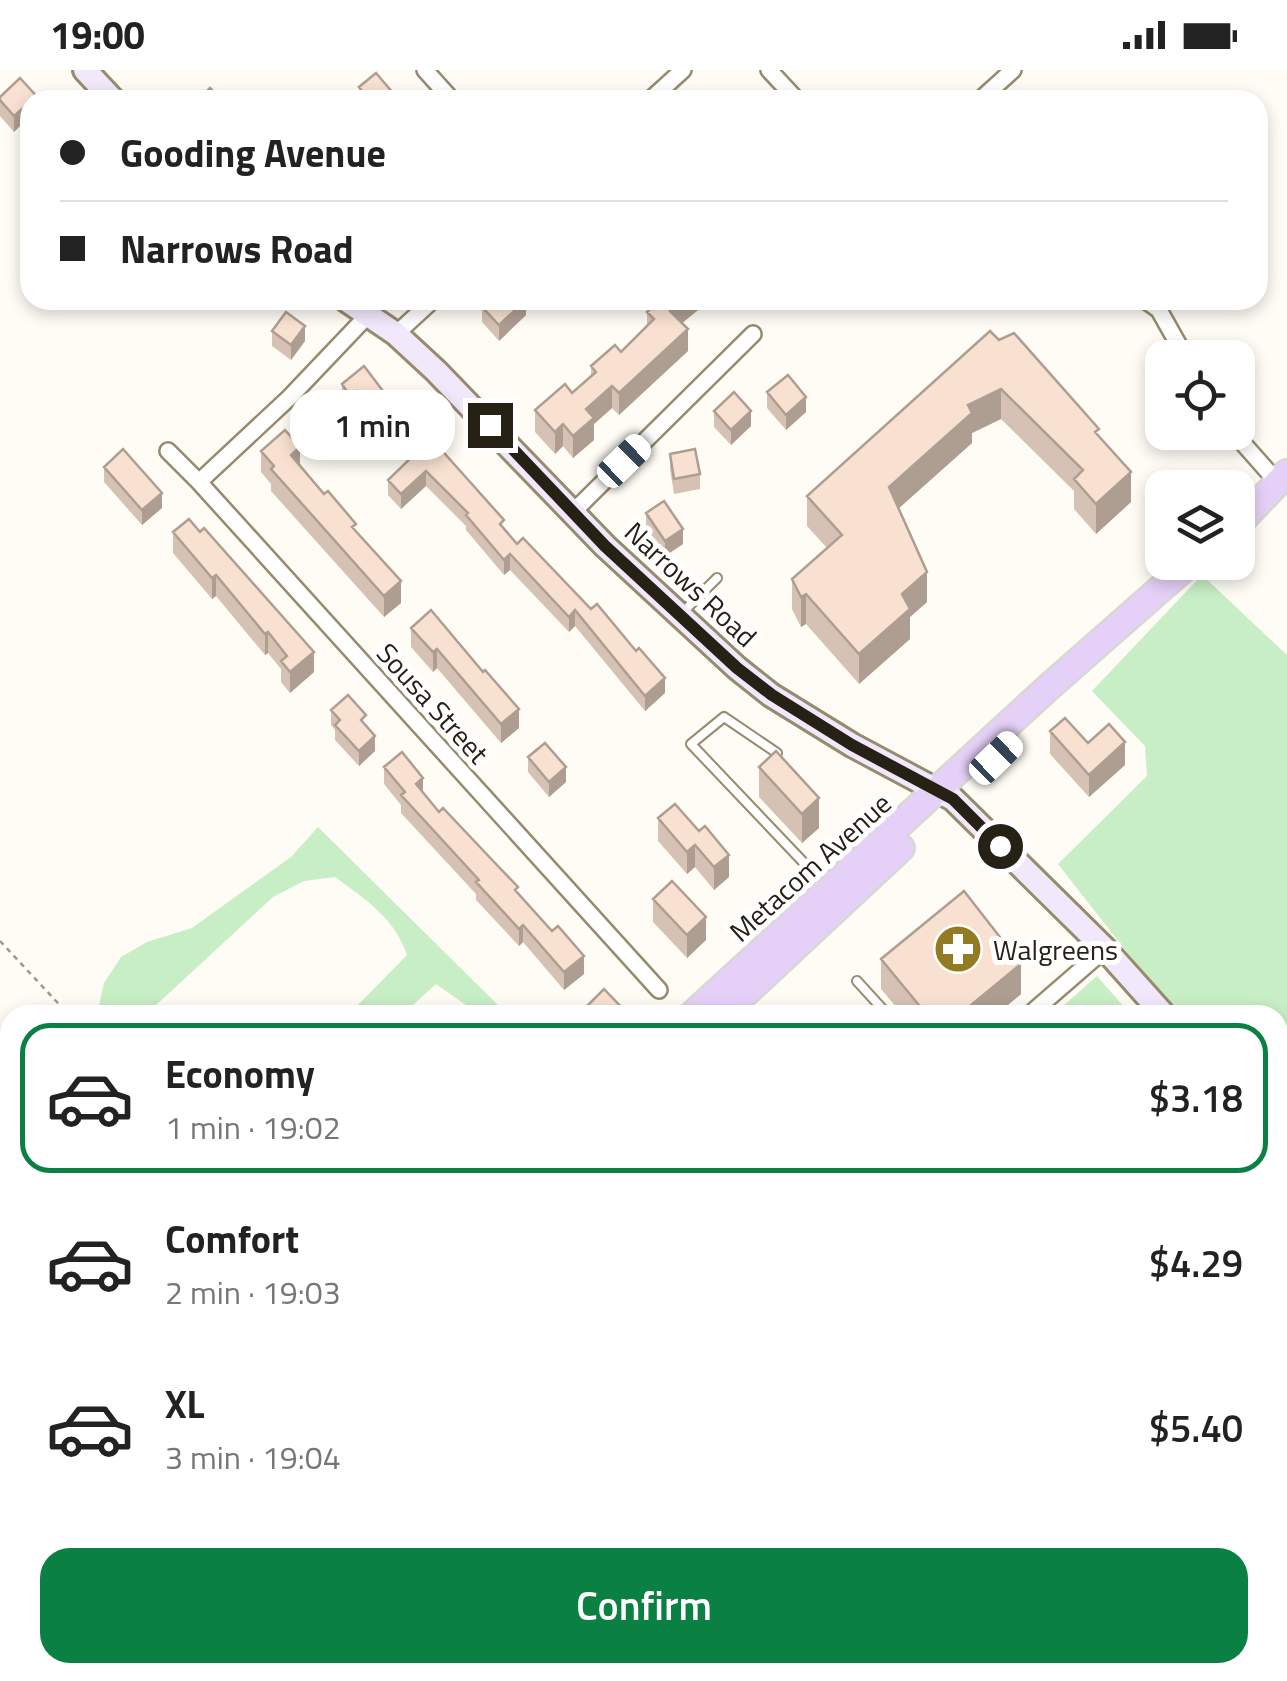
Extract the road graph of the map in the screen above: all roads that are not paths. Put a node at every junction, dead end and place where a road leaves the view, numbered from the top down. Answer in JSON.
{"nodes":[{"id":1,"x":85,"y":70,"type":"edge"},
{"id":2,"x":425,"y":70,"type":"edge"},
{"id":3,"x":683,"y":70,"type":"edge"},
{"id":4,"x":769,"y":70,"type":"edge"},
{"id":5,"x":1013,"y":70,"type":"edge"},
{"id":6,"x":104,"y":90,"type":"edge"},
{"id":7,"x":443,"y":90,"type":"edge"},
{"id":8,"x":661,"y":90,"type":"edge"},
{"id":9,"x":788,"y":90,"type":"edge"},
{"id":10,"x":991,"y":90,"type":"edge"},
{"id":11,"x":361,"y":310,"type":"edge"},
{"id":12,"x":421,"y":310,"type":"edge"},
{"id":13,"x":1159,"y":310,"type":"edge"},
{"id":14,"x":368,"y":315,"type":"junction"},
{"id":15,"x":396,"y":334,"type":"junction"},
{"id":16,"x":753,"y":334,"type":"dead end"},
{"id":17,"x":1176,"y":340,"type":"edge"},
{"id":18,"x":1252,"y":450,"type":"edge"},
{"id":19,"x":168,"y":452,"type":"dead end"},
{"id":20,"x":1282,"y":478,"type":"edge"},
{"id":21,"x":200,"y":482,"type":"junction"},
{"id":22,"x":1255,"y":507,"type":"edge"},
{"id":23,"x":573,"y":512,"type":"junction"},
{"id":24,"x":717,"y":578,"type":"dead end"},
{"id":25,"x":1174,"y":580,"type":"edge"},
{"id":26,"x":1179,"y":580,"type":"edge"},
{"id":27,"x":1155,"y":600,"type":"junction"},
{"id":28,"x":678,"y":616,"type":"junction"},
{"id":29,"x":777,"y":753,"type":"edge"},
{"id":30,"x":946,"y":795,"type":"junction"},
{"id":31,"x":806,"y":865,"type":"dead end"},
{"id":32,"x":1105,"y":948,"type":"junction"},
{"id":33,"x":857,"y":981,"type":"dead end"},
{"id":34,"x":659,"y":990,"type":"dead end"},
{"id":35,"x":704,"y":1005,"type":"edge"},
{"id":36,"x":732,"y":1005,"type":"edge"},
{"id":37,"x":879,"y":1005,"type":"edge"},
{"id":38,"x":1040,"y":1005,"type":"edge"},
{"id":39,"x":1155,"y":1005,"type":"edge"}],
"edges":[{"from":1,"to":6,"type":"street"},
{"from":2,"to":7,"type":"street"},
{"from":3,"to":8,"type":"street"},
{"from":4,"to":9,"type":"street"},
{"from":5,"to":10,"type":"street"},
{"from":11,"to":14,"type":"street","name":"Narrows Road"},
{"from":12,"to":15,"type":"street"},
{"from":13,"to":17,"type":"street"},
{"from":14,"to":15,"type":"street","name":"Narrows Road"},
{"from":14,"to":21,"type":"street"},
{"from":15,"to":23,"type":"street","name":"Narrows Road"},
{"from":16,"to":23,"type":"street"},
{"from":18,"to":20,"type":"street"},
{"from":19,"to":21,"type":"street","name":"Sousa Street"},
{"from":20,"to":22,"type":"main road"},
{"from":21,"to":34,"type":"street","name":"Sousa Street"},
{"from":23,"to":28,"type":"street","name":"Narrows Road"},
{"from":24,"to":28,"type":"lane"},
{"from":25,"to":27,"type":"main road","name":"Metacom Avenue"},
{"from":26,"to":27,"type":"main road","name":"Metacom Avenue"},
{"from":27,"to":30,"type":"main road","name":"Metacom Avenue"},
{"from":28,"to":30,"type":"street","name":"Narrows Road"},
{"from":29,"to":31,"type":"lane"},
{"from":30,"to":32,"type":"street","name":"Narrows Road"},
{"from":30,"to":35,"type":"main road","name":"Metacom Avenue"},
{"from":30,"to":36,"type":"main road","name":"Metacom Avenue"},
{"from":32,"to":38,"type":"street"},
{"from":32,"to":39,"type":"street","name":"Narrows Road"},
{"from":33,"to":37,"type":"lane"}]}
